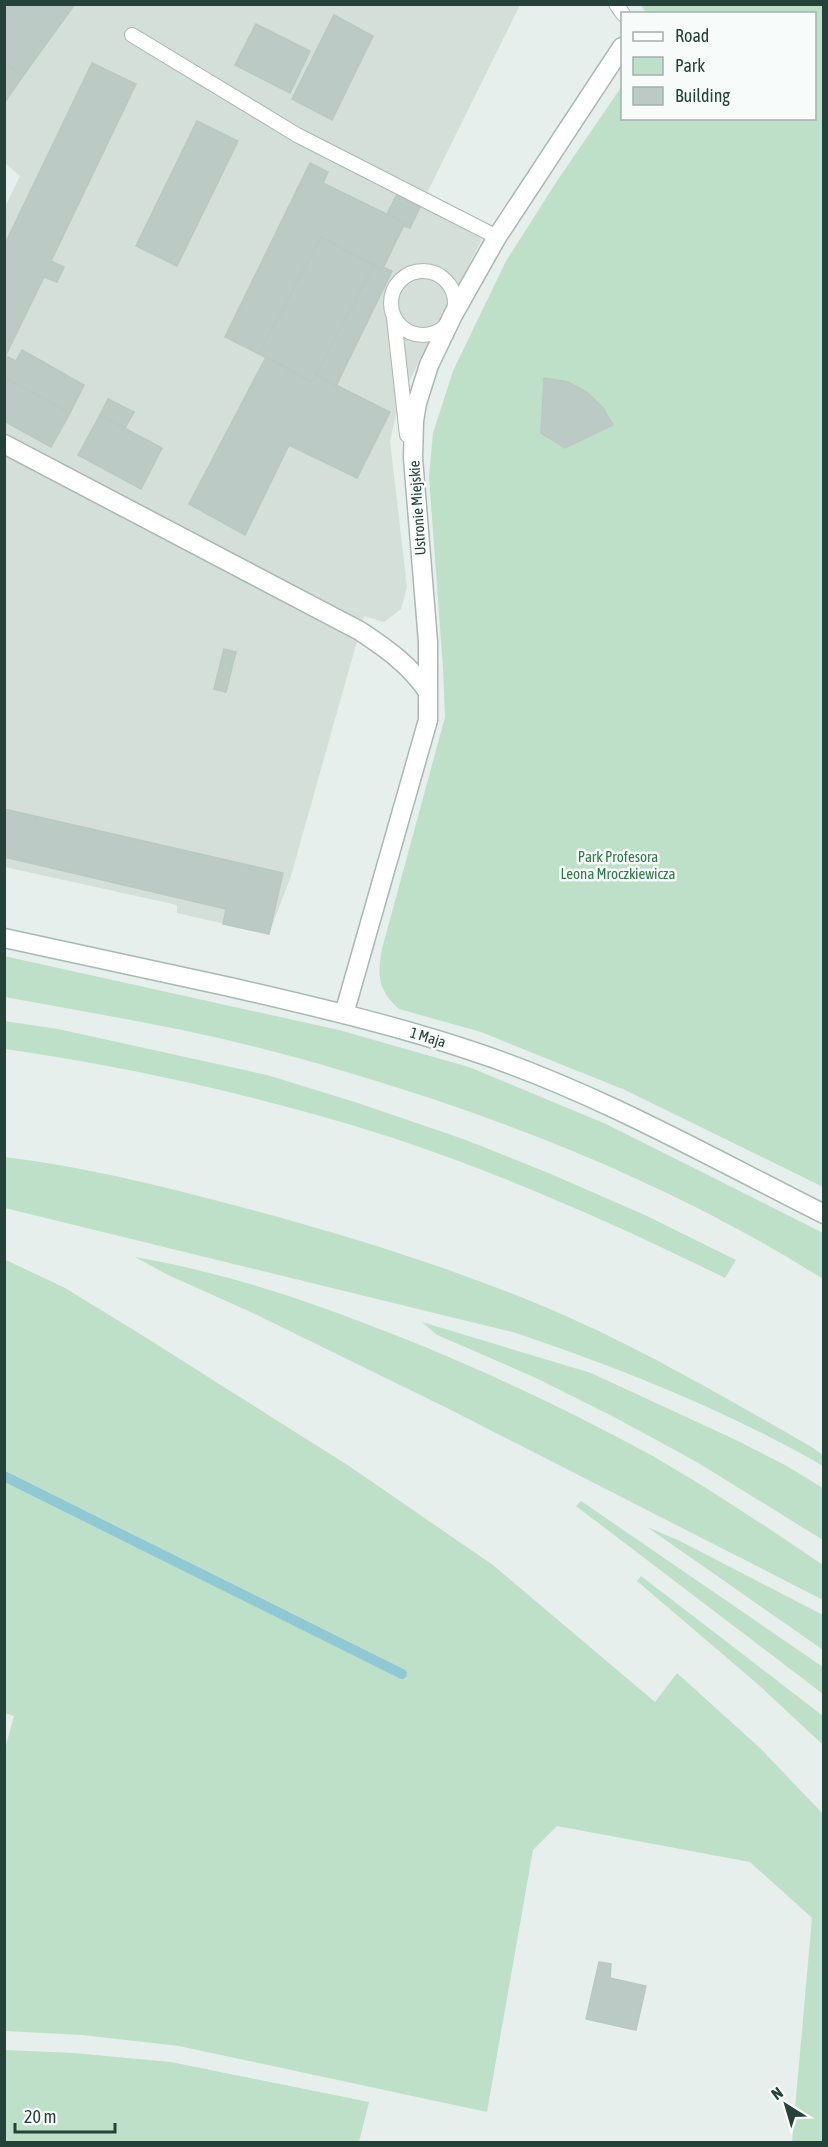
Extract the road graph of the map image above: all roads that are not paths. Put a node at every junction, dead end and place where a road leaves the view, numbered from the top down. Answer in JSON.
{"nodes":[{"id":1,"x":132,"y":35,"type":"dead end"},
{"id":2,"x":621,"y":49,"type":"edge"},
{"id":3,"x":497,"y":237,"type":"junction"},
{"id":4,"x":453,"y":315,"type":"junction"},
{"id":5,"x":394,"y":318,"type":"junction"},
{"id":6,"x":4,"y":444,"type":"edge"},
{"id":7,"x":414,"y":476,"type":"junction"},
{"id":8,"x":428,"y":692,"type":"junction"},
{"id":9,"x":4,"y":938,"type":"edge"},
{"id":10,"x":344,"y":1014,"type":"junction"},
{"id":11,"x":824,"y":1215,"type":"edge"}],
"edges":[{"from":1,"to":3,"type":"lane"},
{"from":2,"to":3,"type":"street","name":"Ustronie Miejskie"},
{"from":3,"to":4,"type":"street","name":"Ustronie Miejskie"},
{"from":4,"to":5,"type":"lane"},
{"from":4,"to":5,"type":"lane"},
{"from":4,"to":7,"type":"street","name":"Ustronie Miejskie"},
{"from":5,"to":7,"type":"lane"},
{"from":6,"to":8,"type":"street"},
{"from":7,"to":8,"type":"street","name":"Ustronie Miejskie"},
{"from":8,"to":10,"type":"street","name":"Ustronie Miejskie"},
{"from":9,"to":10,"type":"street","name":"1 Maja"},
{"from":10,"to":11,"type":"street","name":"1 Maja"}]}
